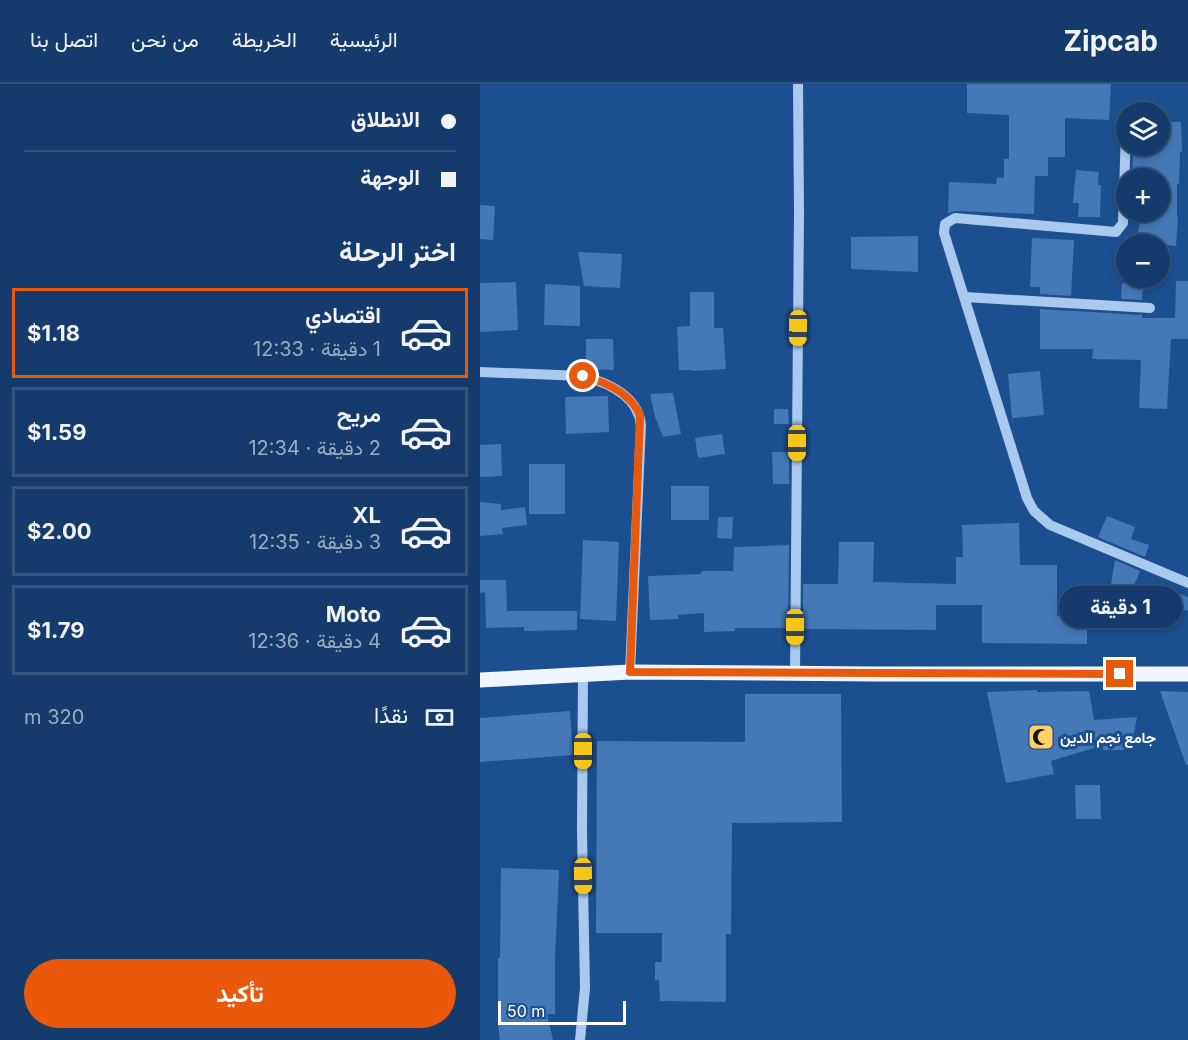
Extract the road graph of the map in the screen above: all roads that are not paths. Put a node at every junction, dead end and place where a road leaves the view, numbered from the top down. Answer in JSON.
{"nodes":[{"id":1,"x":798,"y":84,"type":"edge"},
{"id":2,"x":1125,"y":156,"type":"edge"},
{"id":3,"x":965,"y":297,"type":"junction"},
{"id":4,"x":1150,"y":308,"type":"dead end"},
{"id":5,"x":480,"y":372,"type":"edge"},
{"id":6,"x":1188,"y":583,"type":"edge"},
{"id":7,"x":630,"y":672,"type":"junction"},
{"id":8,"x":795,"y":673,"type":"junction"},
{"id":9,"x":583,"y":674,"type":"junction"},
{"id":10,"x":1188,"y":674,"type":"edge"},
{"id":11,"x":480,"y":680,"type":"edge"},
{"id":12,"x":580,"y":1040,"type":"edge"}],
"edges":[{"from":1,"to":8,"type":"street"},
{"from":2,"to":3,"type":"street"},
{"from":3,"to":4,"type":"street"},
{"from":3,"to":6,"type":"street"},
{"from":5,"to":7,"type":"street"},
{"from":7,"to":8,"type":"main road"},
{"from":7,"to":9,"type":"main road"},
{"from":8,"to":10,"type":"main road"},
{"from":9,"to":11,"type":"main road"},
{"from":9,"to":12,"type":"street"}]}
